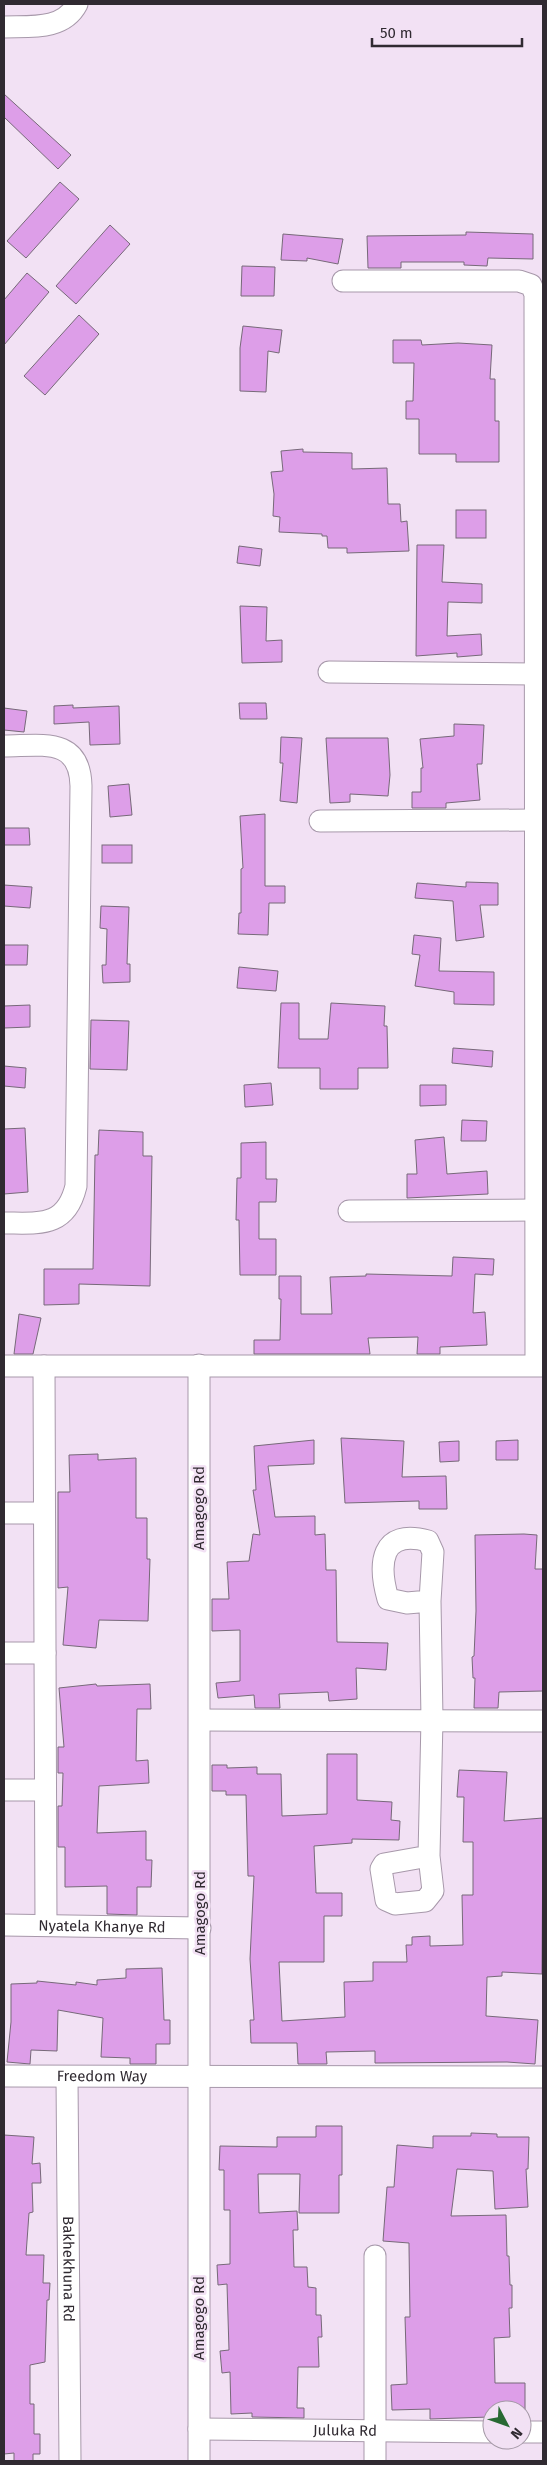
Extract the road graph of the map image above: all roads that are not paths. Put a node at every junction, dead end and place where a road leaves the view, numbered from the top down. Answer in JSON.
{"nodes":[{"id":1,"x":77,"y":4,"type":"edge"},
{"id":2,"x":4,"y":27,"type":"edge"},
{"id":3,"x":343,"y":281,"type":"dead end"},
{"id":4,"x":540,"y":408,"type":"edge"},
{"id":5,"x":540,"y":550,"type":"edge"},
{"id":6,"x":329,"y":672,"type":"dead end"},
{"id":7,"x":536,"y":674,"type":"junction"},
{"id":8,"x":4,"y":746,"type":"edge"},
{"id":9,"x":320,"y":820,"type":"dead end"},
{"id":10,"x":535,"y":820,"type":"junction"},
{"id":11,"x":539,"y":944,"type":"edge"},
{"id":12,"x":539,"y":1091,"type":"edge"},
{"id":13,"x":534,"y":1210,"type":"junction"},
{"id":14,"x":349,"y":1211,"type":"dead end"},
{"id":15,"x":4,"y":1223,"type":"edge"},
{"id":16,"x":199,"y":1365,"type":"junction"},
{"id":17,"x":4,"y":1366,"type":"edge"},
{"id":18,"x":44,"y":1366,"type":"junction"},
{"id":19,"x":540,"y":1366,"type":"edge"},
{"id":20,"x":4,"y":1513,"type":"edge"},
{"id":21,"x":44,"y":1513,"type":"junction"},
{"id":22,"x":430,"y":1601,"type":"dead end"},
{"id":23,"x":4,"y":1653,"type":"edge"},
{"id":24,"x":45,"y":1653,"type":"junction"},
{"id":25,"x":432,"y":1719,"type":"junction"},
{"id":26,"x":200,"y":1720,"type":"junction"},
{"id":27,"x":543,"y":1720,"type":"edge"},
{"id":28,"x":4,"y":1790,"type":"edge"},
{"id":29,"x":45,"y":1790,"type":"junction"},
{"id":30,"x":429,"y":1856,"type":"dead end"},
{"id":31,"x":46,"y":1925,"type":"junction"},
{"id":32,"x":4,"y":1926,"type":"edge"},
{"id":33,"x":200,"y":1928,"type":"junction"},
{"id":34,"x":4,"y":2076,"type":"edge"},
{"id":35,"x":198,"y":2076,"type":"junction"},
{"id":36,"x":67,"y":2077,"type":"junction"},
{"id":37,"x":543,"y":2077,"type":"edge"},
{"id":38,"x":375,"y":2256,"type":"dead end"},
{"id":39,"x":199,"y":2429,"type":"junction"},
{"id":40,"x":374,"y":2432,"type":"junction"},
{"id":41,"x":482,"y":2432,"type":"edge"},
{"id":42,"x":70,"y":2461,"type":"edge"},
{"id":43,"x":199,"y":2461,"type":"edge"},
{"id":44,"x":375,"y":2461,"type":"edge"}],
"edges":[{"from":1,"to":2,"type":"street"},
{"from":3,"to":4,"type":"street"},
{"from":4,"to":5,"type":"street"},
{"from":5,"to":7,"type":"street"},
{"from":6,"to":7,"type":"street"},
{"from":7,"to":10,"type":"street"},
{"from":8,"to":15,"type":"street"},
{"from":9,"to":10,"type":"street"},
{"from":10,"to":11,"type":"street"},
{"from":11,"to":12,"type":"street"},
{"from":12,"to":13,"type":"street"},
{"from":13,"to":14,"type":"street"},
{"from":13,"to":19,"type":"street"},
{"from":16,"to":18,"type":"street"},
{"from":16,"to":19,"type":"street"},
{"from":16,"to":26,"type":"street","name":"Amagogo Rd"},
{"from":17,"to":18,"type":"street"},
{"from":18,"to":21,"type":"street"},
{"from":20,"to":21,"type":"street"},
{"from":21,"to":24,"type":"street"},
{"from":22,"to":25,"type":"street"},
{"from":23,"to":24,"type":"street"},
{"from":24,"to":29,"type":"street"},
{"from":25,"to":26,"type":"street"},
{"from":25,"to":27,"type":"street"},
{"from":25,"to":30,"type":"street"},
{"from":26,"to":33,"type":"street","name":"Amagogo Rd"},
{"from":28,"to":29,"type":"street"},
{"from":29,"to":31,"type":"street"},
{"from":31,"to":32,"type":"street","name":"Nyatela Khanye Rd"},
{"from":31,"to":33,"type":"street","name":"Nyatela Khanye Rd"},
{"from":33,"to":35,"type":"street","name":"Amagogo Rd"},
{"from":34,"to":36,"type":"street","name":"Freedom Way"},
{"from":35,"to":36,"type":"street","name":"Freedom Way"},
{"from":35,"to":37,"type":"street","name":"Freedom Way"},
{"from":35,"to":39,"type":"street","name":"Amagogo Rd"},
{"from":36,"to":42,"type":"street","name":"Bakhekhuna Rd"},
{"from":38,"to":40,"type":"street"},
{"from":39,"to":40,"type":"street","name":"Juluka Rd"},
{"from":39,"to":43,"type":"street","name":"Amagogo Rd"},
{"from":40,"to":41,"type":"street","name":"Juluka Rd"},
{"from":40,"to":44,"type":"street"}]}
